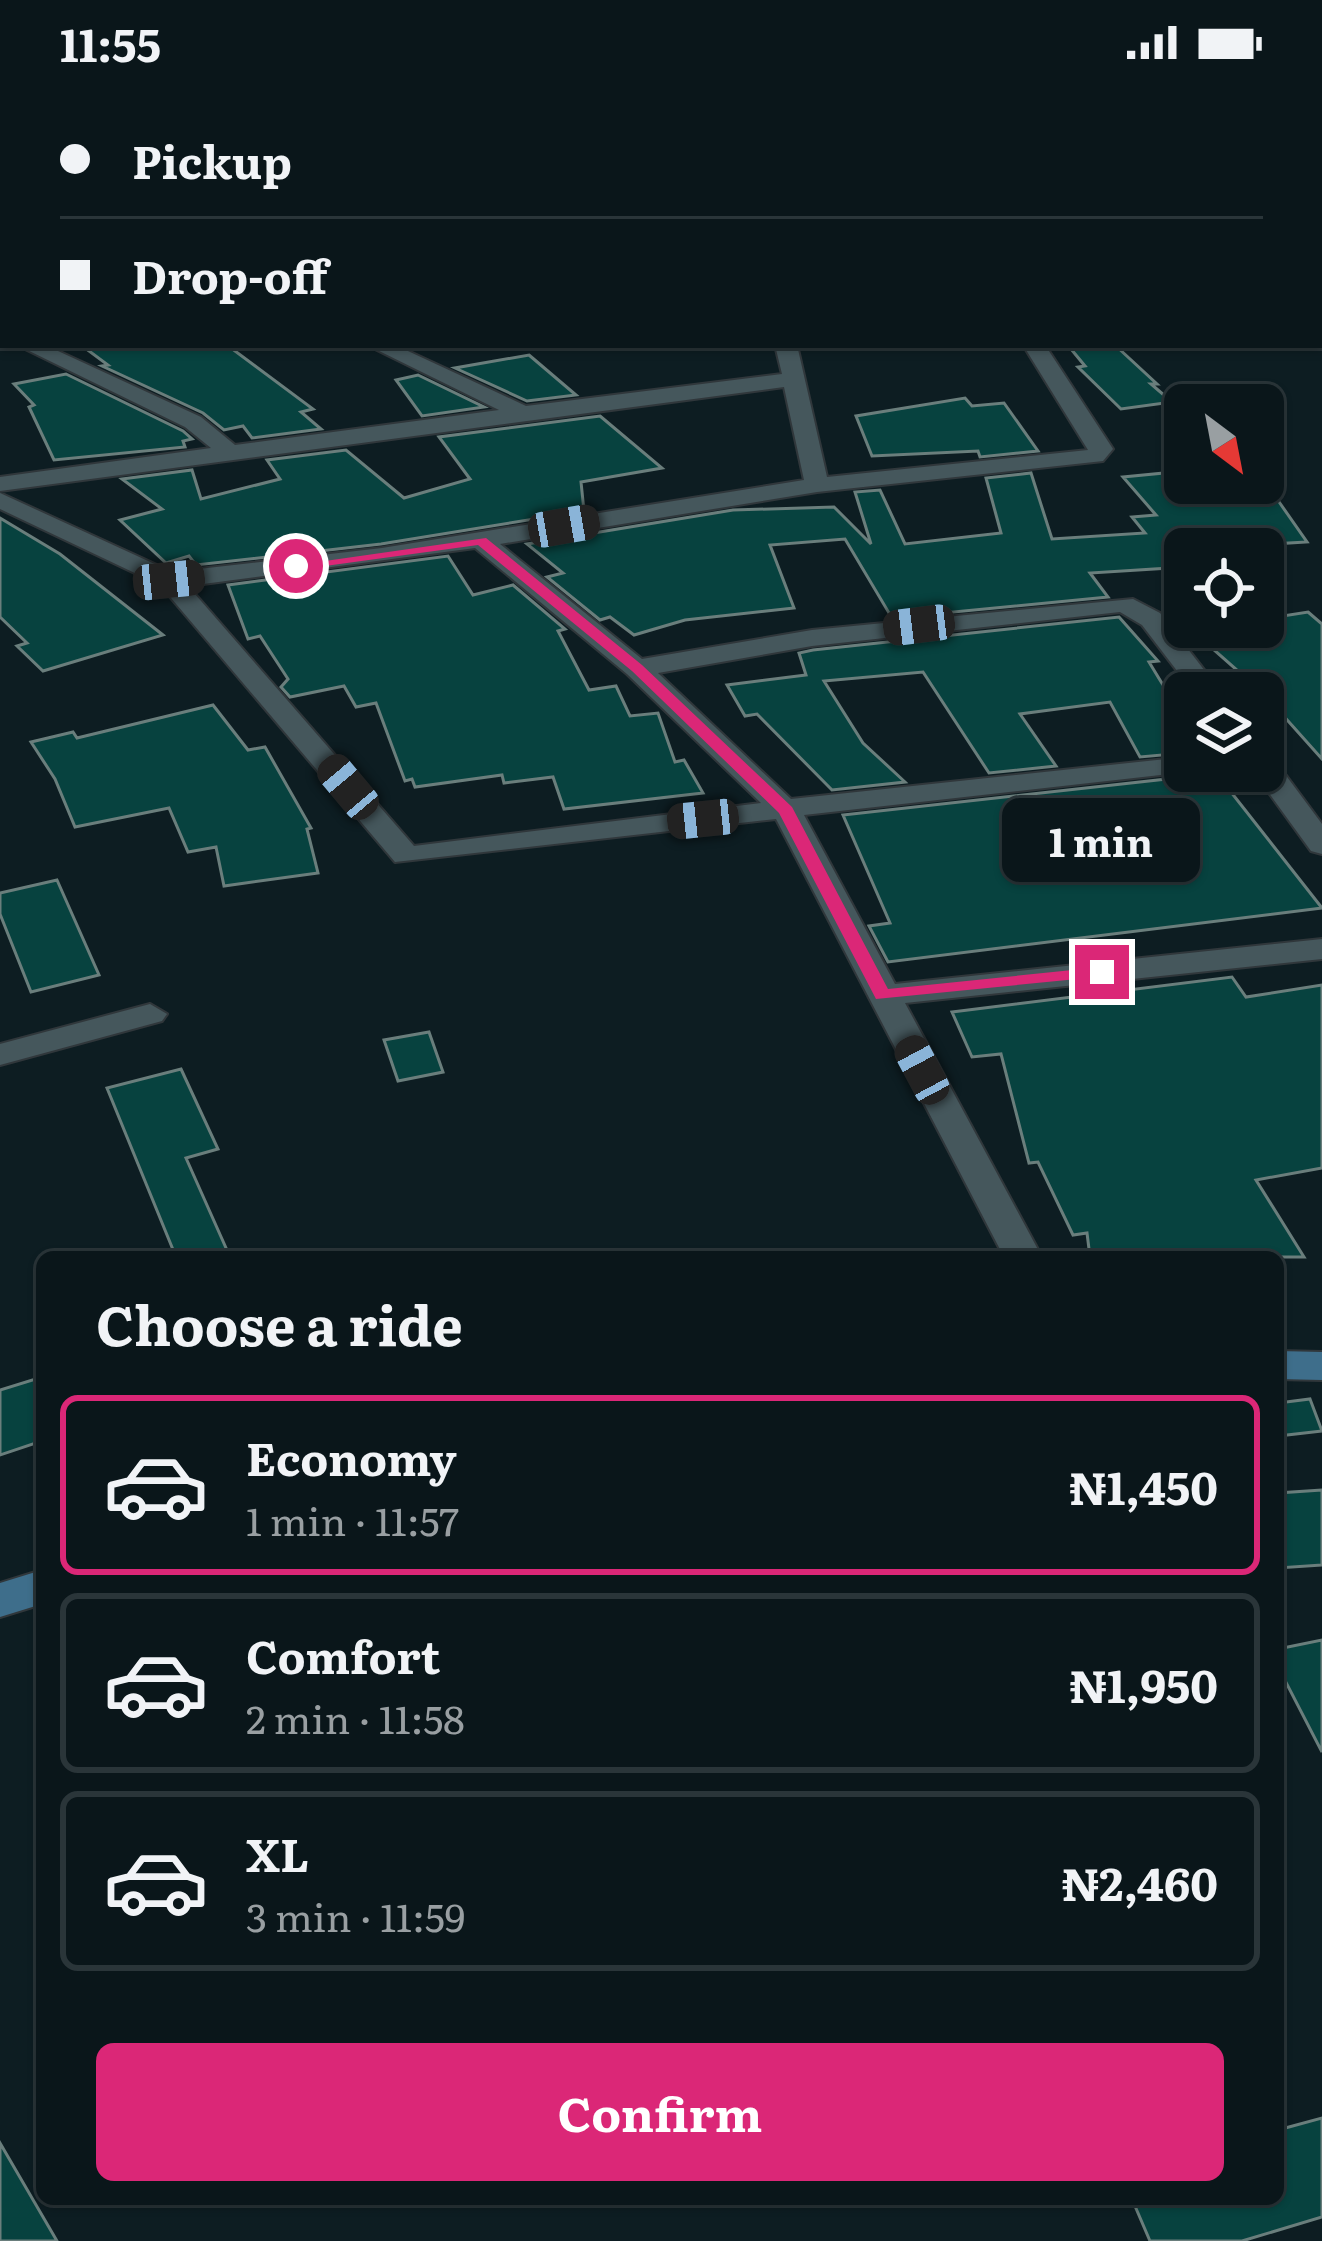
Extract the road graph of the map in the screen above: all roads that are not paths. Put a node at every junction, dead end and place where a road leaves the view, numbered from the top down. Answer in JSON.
{"nodes":[{"id":1,"x":34,"y":348,"type":"edge"},
{"id":2,"x":384,"y":348,"type":"edge"},
{"id":3,"x":786,"y":348,"type":"edge"},
{"id":4,"x":1036,"y":348,"type":"edge"},
{"id":5,"x":790,"y":380,"type":"junction"},
{"id":6,"x":521,"y":412,"type":"junction"},
{"id":7,"x":226,"y":449,"type":"junction"},
{"id":8,"x":0,"y":484,"type":"edge"},
{"id":9,"x":817,"y":485,"type":"junction"},
{"id":10,"x":0,"y":500,"type":"edge"},
{"id":11,"x":481,"y":541,"type":"junction"},
{"id":12,"x":169,"y":580,"type":"junction"},
{"id":13,"x":637,"y":668,"type":"junction"},
{"id":14,"x":1192,"y":672,"type":"edge"},
{"id":15,"x":1164,"y":768,"type":"edge"},
{"id":16,"x":1283,"y":792,"type":"edge"},
{"id":17,"x":786,"y":810,"type":"junction"},
{"id":18,"x":1322,"y":845,"type":"edge"},
{"id":19,"x":1322,"y":949,"type":"edge"},
{"id":20,"x":882,"y":995,"type":"junction"},
{"id":21,"x":150,"y":1014,"type":"dead end"},
{"id":22,"x":0,"y":1054,"type":"edge"},
{"id":23,"x":1020,"y":1251,"type":"edge"},
{"id":24,"x":1284,"y":1365,"type":"edge"},
{"id":25,"x":1322,"y":1366,"type":"edge"},
{"id":26,"x":36,"y":1589,"type":"edge"},
{"id":27,"x":0,"y":1600,"type":"edge"}],
"edges":[{"from":1,"to":7,"type":"street"},
{"from":2,"to":6,"type":"street"},
{"from":3,"to":5,"type":"street"},
{"from":4,"to":9,"type":"street"},
{"from":5,"to":6,"type":"street"},
{"from":5,"to":9,"type":"street"},
{"from":6,"to":7,"type":"street"},
{"from":7,"to":8,"type":"street"},
{"from":9,"to":11,"type":"street"},
{"from":10,"to":12,"type":"street"},
{"from":11,"to":12,"type":"street"},
{"from":11,"to":13,"type":"street"},
{"from":12,"to":17,"type":"street"},
{"from":13,"to":14,"type":"street"},
{"from":13,"to":17,"type":"street"},
{"from":15,"to":17,"type":"street"},
{"from":16,"to":18,"type":"street"},
{"from":17,"to":20,"type":"street"},
{"from":19,"to":20,"type":"street"},
{"from":20,"to":23,"type":"street"},
{"from":21,"to":22,"type":"street"},
{"from":24,"to":25,"type":"main road"},
{"from":26,"to":27,"type":"main road"}]}
